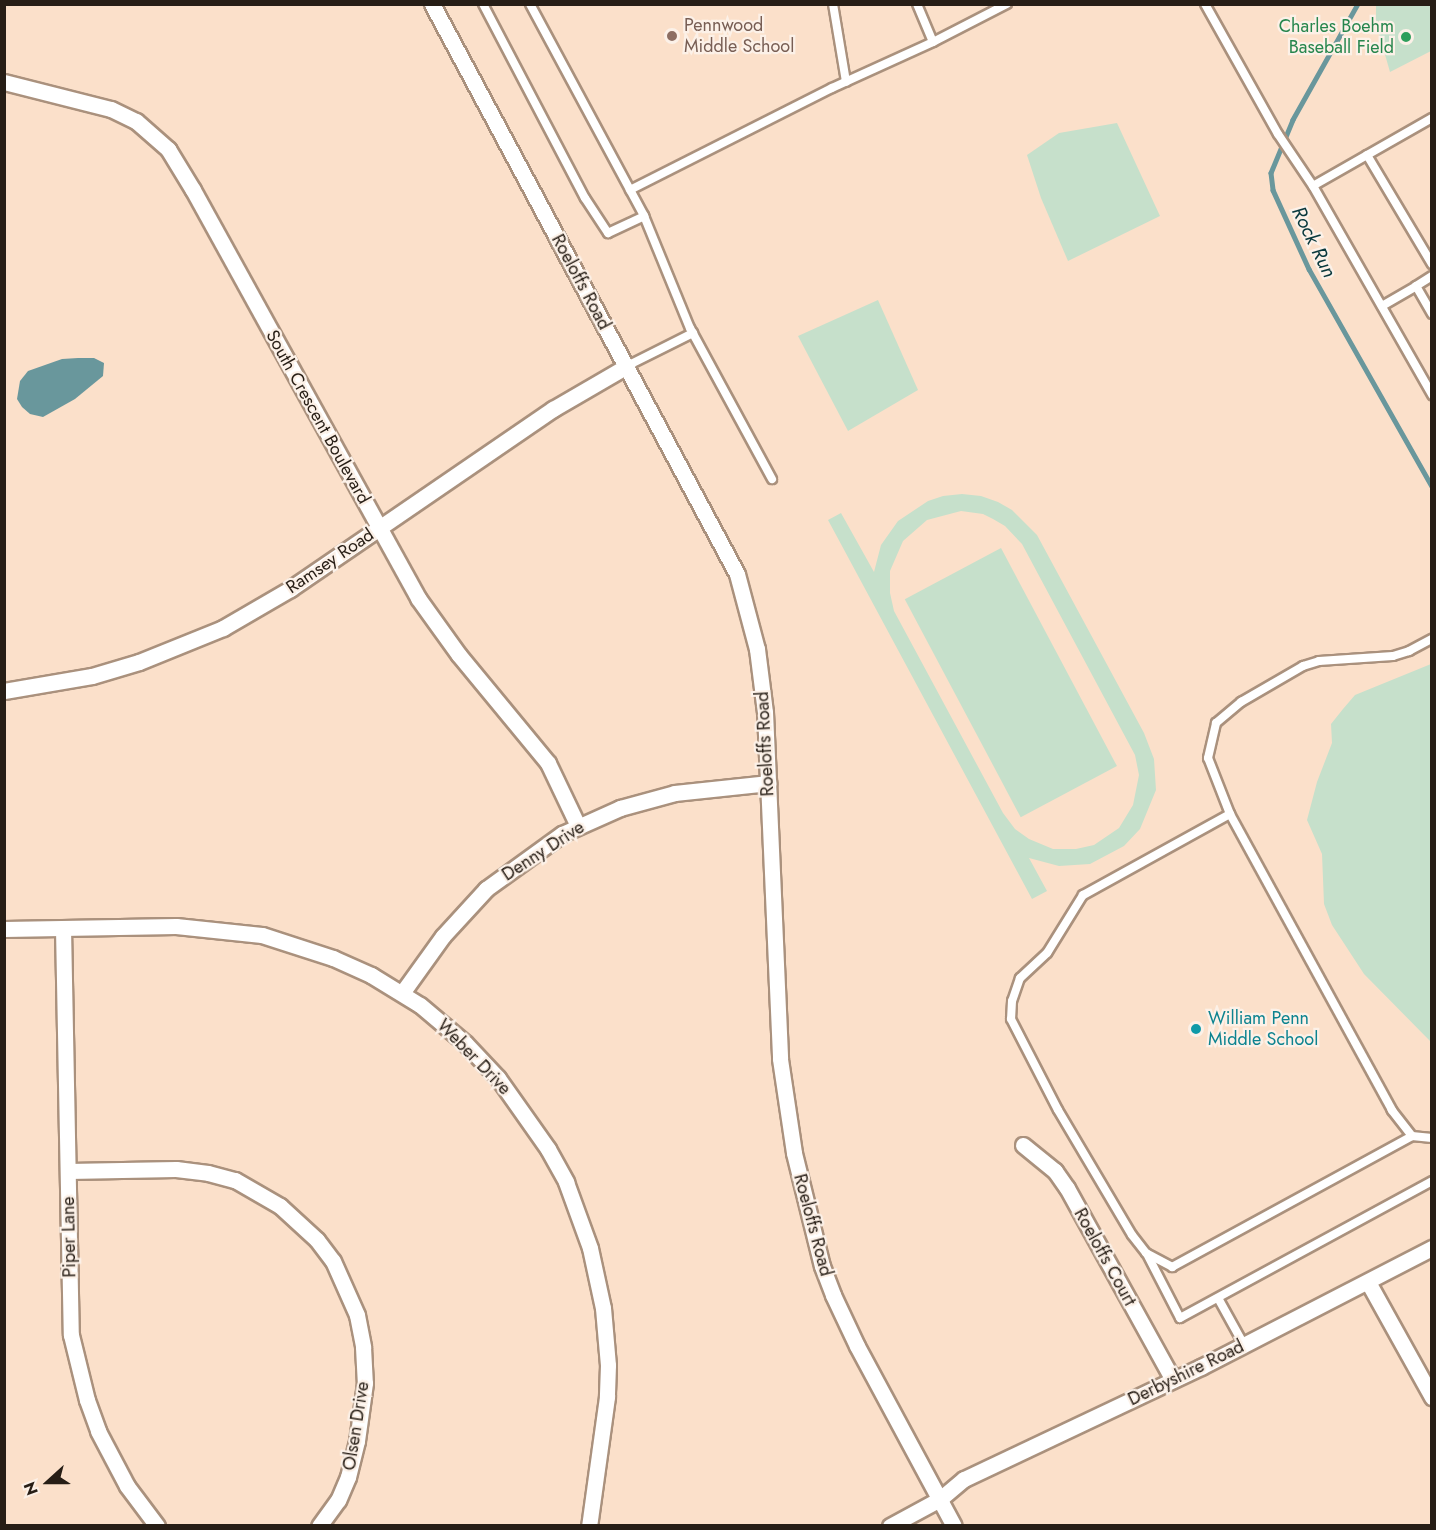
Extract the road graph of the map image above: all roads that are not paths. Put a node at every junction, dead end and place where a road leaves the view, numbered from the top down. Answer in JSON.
{"nodes":[{"id":1,"x":432,"y":4,"type":"edge"},
{"id":2,"x":483,"y":4,"type":"edge"},
{"id":3,"x":530,"y":4,"type":"edge"},
{"id":4,"x":833,"y":4,"type":"edge"},
{"id":5,"x":916,"y":4,"type":"edge"},
{"id":6,"x":1007,"y":4,"type":"edge"},
{"id":7,"x":1205,"y":4,"type":"edge"},
{"id":8,"x":933,"y":42,"type":"junction"},
{"id":9,"x":4,"y":82,"type":"edge"},
{"id":10,"x":846,"y":82,"type":"junction"},
{"id":11,"x":1431,"y":118,"type":"edge"},
{"id":12,"x":1367,"y":155,"type":"junction"},
{"id":13,"x":1313,"y":186,"type":"junction"},
{"id":14,"x":630,"y":190,"type":"junction"},
{"id":15,"x":644,"y":216,"type":"junction"},
{"id":16,"x":1431,"y":264,"type":"edge"},
{"id":17,"x":1431,"y":276,"type":"edge"},
{"id":18,"x":1416,"y":286,"type":"junction"},
{"id":19,"x":1382,"y":306,"type":"junction"},
{"id":20,"x":1431,"y":314,"type":"edge"},
{"id":21,"x":693,"y":333,"type":"junction"},
{"id":22,"x":627,"y":366,"type":"junction"},
{"id":23,"x":1431,"y":395,"type":"edge"},
{"id":24,"x":772,"y":479,"type":"dead end"},
{"id":25,"x":380,"y":528,"type":"junction"},
{"id":26,"x":1431,"y":639,"type":"edge"},
{"id":27,"x":4,"y":691,"type":"edge"},
{"id":28,"x":768,"y":783,"type":"junction"},
{"id":29,"x":1230,"y":813,"type":"junction"},
{"id":30,"x":578,"y":826,"type":"junction"},
{"id":31,"x":63,"y":928,"type":"junction"},
{"id":32,"x":4,"y":929,"type":"edge"},
{"id":33,"x":402,"y":993,"type":"junction"},
{"id":34,"x":1412,"y":1136,"type":"junction"},
{"id":35,"x":1431,"y":1138,"type":"edge"},
{"id":36,"x":1023,"y":1145,"type":"dead end"},
{"id":37,"x":68,"y":1171,"type":"junction"},
{"id":38,"x":1431,"y":1181,"type":"edge"},
{"id":39,"x":1431,"y":1248,"type":"edge"},
{"id":40,"x":1146,"y":1253,"type":"junction"},
{"id":41,"x":1368,"y":1282,"type":"junction"},
{"id":42,"x":1218,"y":1298,"type":"junction"},
{"id":43,"x":1244,"y":1345,"type":"junction"},
{"id":44,"x":1173,"y":1380,"type":"junction"},
{"id":45,"x":1431,"y":1397,"type":"edge"},
{"id":46,"x":940,"y":1499,"type":"junction"},
{"id":47,"x":157,"y":1526,"type":"edge"},
{"id":48,"x":319,"y":1526,"type":"edge"},
{"id":49,"x":589,"y":1526,"type":"edge"},
{"id":50,"x":890,"y":1526,"type":"edge"},
{"id":51,"x":954,"y":1526,"type":"edge"}],
"edges":[{"from":1,"to":22,"type":"street","name":"Roeloffs Road"},
{"from":2,"to":15,"type":"lane"},
{"from":3,"to":14,"type":"lane"},
{"from":4,"to":10,"type":"lane"},
{"from":5,"to":8,"type":"lane"},
{"from":6,"to":8,"type":"lane"},
{"from":7,"to":13,"type":"lane"},
{"from":8,"to":10,"type":"lane"},
{"from":9,"to":25,"type":"street","name":"South Crescent Boulevard"},
{"from":10,"to":14,"type":"lane"},
{"from":11,"to":12,"type":"lane"},
{"from":12,"to":13,"type":"lane"},
{"from":12,"to":16,"type":"lane"},
{"from":13,"to":19,"type":"lane"},
{"from":14,"to":15,"type":"lane"},
{"from":15,"to":21,"type":"lane"},
{"from":17,"to":18,"type":"lane"},
{"from":18,"to":19,"type":"lane"},
{"from":18,"to":20,"type":"lane"},
{"from":19,"to":23,"type":"lane"},
{"from":21,"to":22,"type":"lane"},
{"from":21,"to":24,"type":"lane"},
{"from":22,"to":25,"type":"street","name":"Ramsey Road"},
{"from":22,"to":28,"type":"street","name":"Roeloffs Road"},
{"from":25,"to":27,"type":"street","name":"Ramsey Road"},
{"from":25,"to":30,"type":"street","name":"South Crescent Boulevard"},
{"from":26,"to":29,"type":"lane"},
{"from":28,"to":30,"type":"street","name":"Denny Drive"},
{"from":28,"to":46,"type":"street","name":"Roeloffs Road"},
{"from":29,"to":34,"type":"lane"},
{"from":29,"to":40,"type":"lane"},
{"from":30,"to":33,"type":"street","name":"Denny Drive"},
{"from":31,"to":32,"type":"street","name":"Weber Drive"},
{"from":31,"to":33,"type":"street","name":"Weber Drive"},
{"from":31,"to":37,"type":"street","name":"Piper Lane"},
{"from":33,"to":49,"type":"street","name":"Weber Drive"},
{"from":34,"to":35,"type":"lane"},
{"from":34,"to":40,"type":"lane"},
{"from":36,"to":44,"type":"street","name":"Roeloffs Court"},
{"from":37,"to":47,"type":"street","name":"Piper Lane"},
{"from":37,"to":48,"type":"street","name":"Olsen Drive"},
{"from":38,"to":42,"type":"lane"},
{"from":39,"to":41,"type":"street","name":"Derbyshire Road"},
{"from":40,"to":42,"type":"lane"},
{"from":41,"to":43,"type":"street","name":"Derbyshire Road"},
{"from":41,"to":45,"type":"street"},
{"from":42,"to":43,"type":"lane"},
{"from":43,"to":44,"type":"street","name":"Derbyshire Road"},
{"from":44,"to":46,"type":"street","name":"Derbyshire Road"},
{"from":46,"to":50,"type":"street"},
{"from":46,"to":51,"type":"street","name":"Roeloffs Road"}]}
